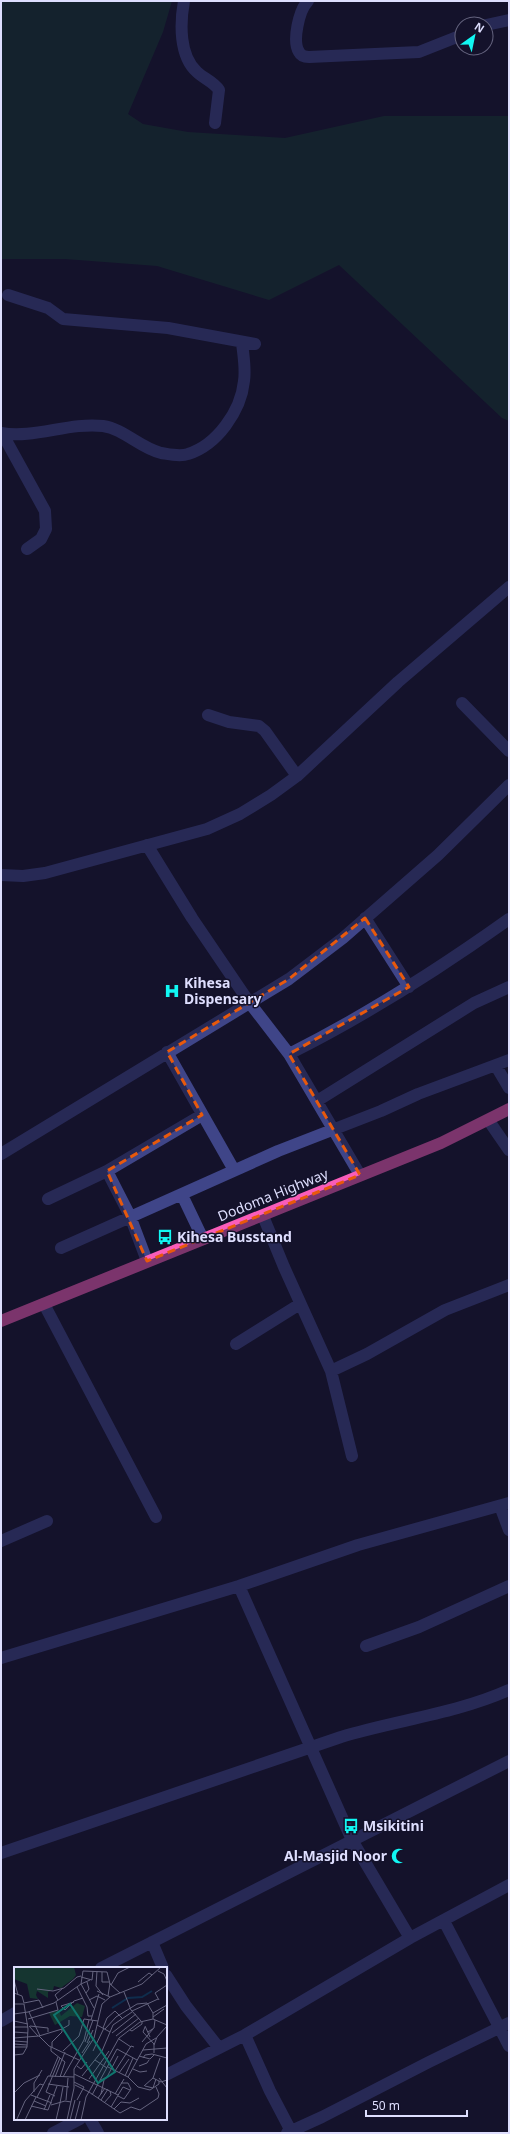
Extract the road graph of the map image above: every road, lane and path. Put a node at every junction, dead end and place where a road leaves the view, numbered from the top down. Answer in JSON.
{"nodes":[{"id":1,"x":184,"y":1,"type":"edge"},
{"id":2,"x":308,"y":1,"type":"edge"},
{"id":3,"x":509,"y":20,"type":"edge"},
{"id":4,"x":494,"y":23,"type":"edge"},
{"id":5,"x":454,"y":38,"type":"edge"},
{"id":6,"x":215,"y":123,"type":"dead end"},
{"id":7,"x":8,"y":295,"type":"dead end"},
{"id":8,"x":242,"y":342,"type":"junction"},
{"id":9,"x":255,"y":344,"type":"dead end"},
{"id":10,"x":1,"y":433,"type":"edge"},
{"id":11,"x":27,"y":550,"type":"dead end"},
{"id":12,"x":509,"y":587,"type":"edge"},
{"id":13,"x":462,"y":703,"type":"dead end"},
{"id":14,"x":208,"y":715,"type":"dead end"},
{"id":15,"x":509,"y":751,"type":"edge"},
{"id":16,"x":297,"y":776,"type":"junction"},
{"id":17,"x":509,"y":785,"type":"edge"},
{"id":18,"x":147,"y":846,"type":"junction"},
{"id":19,"x":1,"y":875,"type":"edge"},
{"id":20,"x":365,"y":918,"type":"junction"},
{"id":21,"x":509,"y":919,"type":"edge"},
{"id":22,"x":409,"y":987,"type":"junction"},
{"id":23,"x":509,"y":987,"type":"edge"},
{"id":24,"x":249,"y":1002,"type":"junction"},
{"id":25,"x":167,"y":1052,"type":"junction"},
{"id":26,"x":290,"y":1054,"type":"junction"},
{"id":27,"x":509,"y":1060,"type":"edge"},
{"id":28,"x":496,"y":1066,"type":"junction"},
{"id":29,"x":509,"y":1088,"type":"edge"},
{"id":30,"x":317,"y":1101,"type":"junction"},
{"id":31,"x":509,"y":1109,"type":"edge"},
{"id":32,"x":202,"y":1114,"type":"junction"},
{"id":33,"x":489,"y":1121,"type":"junction"},
{"id":34,"x":333,"y":1130,"type":"junction"},
{"id":35,"x":509,"y":1150,"type":"edge"},
{"id":36,"x":1,"y":1154,"type":"edge"},
{"id":37,"x":234,"y":1170,"type":"junction"},
{"id":38,"x":107,"y":1171,"type":"junction"},
{"id":39,"x":360,"y":1176,"type":"junction"},
{"id":40,"x":182,"y":1195,"type":"junction"},
{"id":41,"x":48,"y":1198,"type":"dead end"},
{"id":42,"x":130,"y":1216,"type":"junction"},
{"id":43,"x":263,"y":1216,"type":"junction"},
{"id":44,"x":203,"y":1240,"type":"junction"},
{"id":45,"x":61,"y":1248,"type":"dead end"},
{"id":46,"x":148,"y":1261,"type":"junction"},
{"id":47,"x":509,"y":1285,"type":"edge"},
{"id":48,"x":44,"y":1304,"type":"junction"},
{"id":49,"x":300,"y":1304,"type":"junction"},
{"id":50,"x":1,"y":1321,"type":"edge"},
{"id":51,"x":236,"y":1344,"type":"dead end"},
{"id":52,"x":331,"y":1371,"type":"junction"},
{"id":53,"x":352,"y":1456,"type":"dead end"},
{"id":54,"x":504,"y":1504,"type":"edge"},
{"id":55,"x":156,"y":1517,"type":"dead end"},
{"id":56,"x":47,"y":1521,"type":"dead end"},
{"id":57,"x":509,"y":1530,"type":"edge"},
{"id":58,"x":1,"y":1541,"type":"edge"},
{"id":59,"x":239,"y":1586,"type":"junction"},
{"id":60,"x":509,"y":1586,"type":"edge"},
{"id":61,"x":366,"y":1646,"type":"dead end"},
{"id":62,"x":1,"y":1658,"type":"edge"},
{"id":63,"x":509,"y":1690,"type":"edge"},
{"id":64,"x":313,"y":1748,"type":"junction"},
{"id":65,"x":509,"y":1761,"type":"edge"},
{"id":66,"x":352,"y":1840,"type":"junction"},
{"id":67,"x":1,"y":1853,"type":"edge"},
{"id":68,"x":509,"y":1885,"type":"edge"},
{"id":69,"x":444,"y":1921,"type":"junction"},
{"id":70,"x":410,"y":1938,"type":"junction"},
{"id":71,"x":152,"y":1942,"type":"junction"},
{"id":72,"x":103,"y":1967,"type":"edge"},
{"id":73,"x":163,"y":1967,"type":"edge"},
{"id":74,"x":167,"y":1977,"type":"edge"},
{"id":75,"x":14,"y":2014,"type":"edge"},
{"id":76,"x":1,"y":2021,"type":"edge"},
{"id":77,"x":504,"y":2025,"type":"edge"},
{"id":78,"x":245,"y":2035,"type":"junction"},
{"id":79,"x":509,"y":2046,"type":"edge"},
{"id":80,"x":219,"y":2048,"type":"junction"},
{"id":81,"x":167,"y":2074,"type":"edge"},
{"id":82,"x":78,"y":2120,"type":"edge"},
{"id":83,"x":91,"y":2120,"type":"edge"},
{"id":84,"x":290,"y":2132,"type":"edge"},
{"id":85,"x":53,"y":2133,"type":"edge"},
{"id":86,"x":98,"y":2133,"type":"edge"}],
"edges":[{"from":1,"to":6,"type":"street"},
{"from":2,"to":5,"type":"street"},
{"from":3,"to":4,"type":"street"},
{"from":7,"to":8,"type":"street"},
{"from":8,"to":9,"type":"street"},
{"from":8,"to":10,"type":"street"},
{"from":10,"to":11,"type":"street"},
{"from":12,"to":16,"type":"street"},
{"from":13,"to":15,"type":"street"},
{"from":14,"to":16,"type":"street"},
{"from":16,"to":18,"type":"street"},
{"from":17,"to":20,"type":"street"},
{"from":18,"to":19,"type":"street"},
{"from":18,"to":24,"type":"street"},
{"from":20,"to":22,"type":"street"},
{"from":20,"to":24,"type":"street"},
{"from":21,"to":22,"type":"street"},
{"from":22,"to":26,"type":"street"},
{"from":23,"to":30,"type":"street"},
{"from":24,"to":25,"type":"street"},
{"from":24,"to":26,"type":"street"},
{"from":25,"to":32,"type":"street"},
{"from":25,"to":36,"type":"street"},
{"from":26,"to":30,"type":"street"},
{"from":27,"to":28,"type":"street"},
{"from":28,"to":29,"type":"street"},
{"from":28,"to":34,"type":"street"},
{"from":30,"to":34,"type":"street"},
{"from":31,"to":33,"type":"highway","name":"Dodoma Highway"},
{"from":32,"to":37,"type":"street"},
{"from":32,"to":38,"type":"street"},
{"from":33,"to":35,"type":"street"},
{"from":33,"to":39,"type":"highway","name":"Dodoma Highway"},
{"from":34,"to":37,"type":"street"},
{"from":34,"to":39,"type":"street"},
{"from":37,"to":40,"type":"street"},
{"from":38,"to":41,"type":"street"},
{"from":38,"to":42,"type":"street"},
{"from":39,"to":43,"type":"highway","name":"Dodoma Highway"},
{"from":40,"to":42,"type":"street"},
{"from":40,"to":44,"type":"street"},
{"from":42,"to":45,"type":"street"},
{"from":42,"to":46,"type":"street"},
{"from":43,"to":44,"type":"highway","name":"Dodoma Highway"},
{"from":43,"to":49,"type":"street"},
{"from":44,"to":46,"type":"highway","name":"Dodoma Highway"},
{"from":46,"to":48,"type":"highway","name":"Dodoma Highway"},
{"from":47,"to":52,"type":"street"},
{"from":48,"to":50,"type":"highway","name":"Dodoma Highway"},
{"from":48,"to":55,"type":"street"},
{"from":49,"to":51,"type":"street"},
{"from":49,"to":52,"type":"street"},
{"from":52,"to":53,"type":"street"},
{"from":54,"to":57,"type":"street"},
{"from":54,"to":59,"type":"street"},
{"from":56,"to":58,"type":"street"},
{"from":59,"to":62,"type":"street"},
{"from":59,"to":64,"type":"street"},
{"from":60,"to":61,"type":"street"},
{"from":63,"to":64,"type":"street"},
{"from":64,"to":66,"type":"street"},
{"from":64,"to":67,"type":"street"},
{"from":65,"to":66,"type":"street"},
{"from":66,"to":70,"type":"street"},
{"from":66,"to":71,"type":"street"},
{"from":68,"to":69,"type":"street"},
{"from":69,"to":70,"type":"street"},
{"from":69,"to":77,"type":"street"},
{"from":70,"to":78,"type":"street"},
{"from":71,"to":72,"type":"street"},
{"from":71,"to":73,"type":"street"},
{"from":74,"to":80,"type":"street"},
{"from":75,"to":76,"type":"street"},
{"from":77,"to":79,"type":"street"},
{"from":77,"to":84,"type":"street"},
{"from":78,"to":80,"type":"street"},
{"from":78,"to":84,"type":"street"},
{"from":80,"to":81,"type":"street"},
{"from":82,"to":85,"type":"street"},
{"from":83,"to":86,"type":"street"}]}
